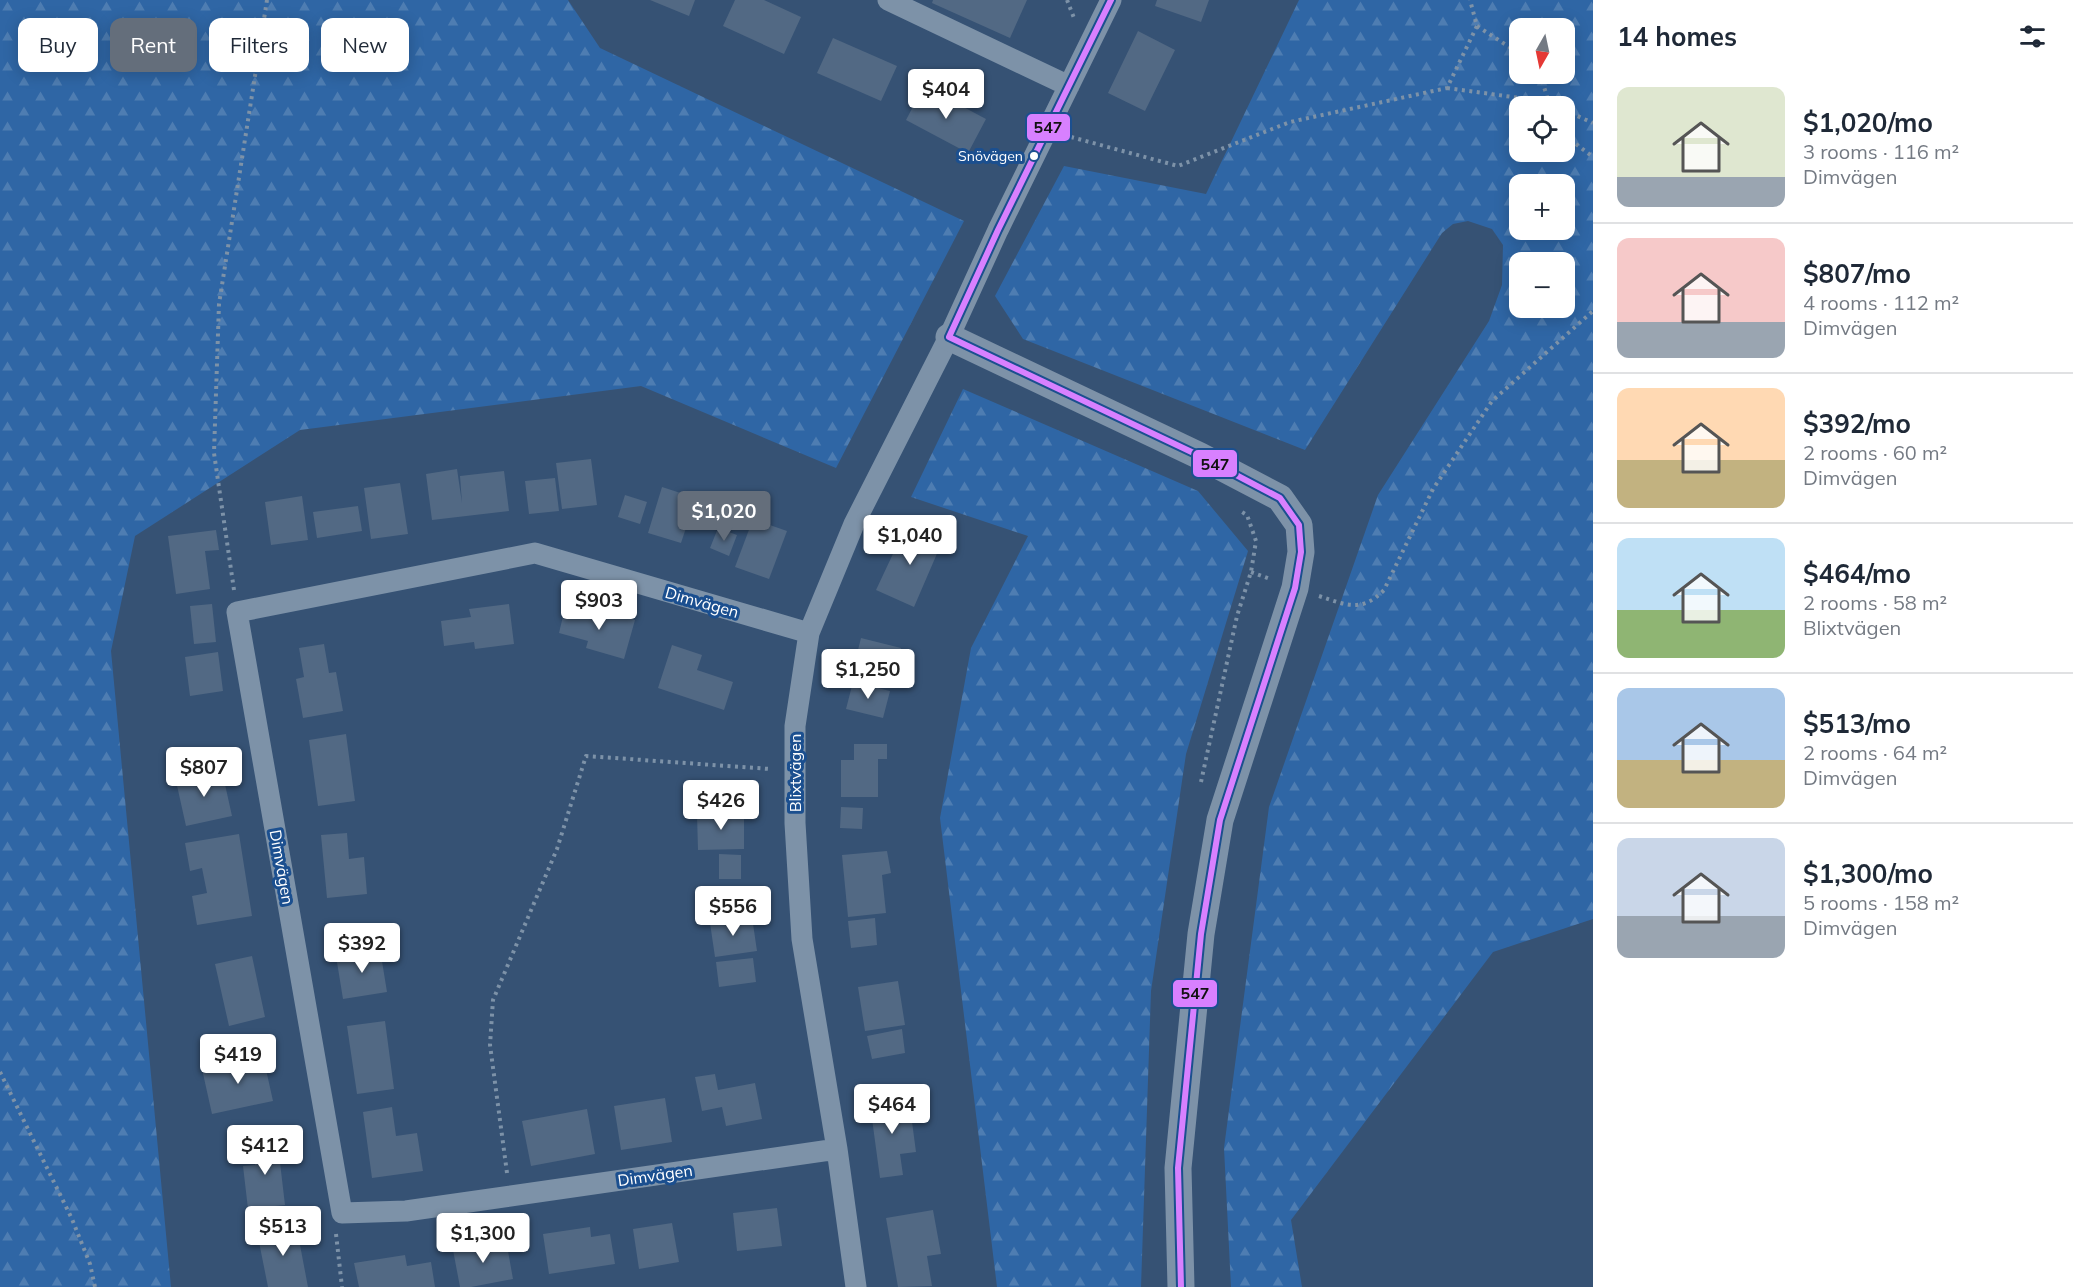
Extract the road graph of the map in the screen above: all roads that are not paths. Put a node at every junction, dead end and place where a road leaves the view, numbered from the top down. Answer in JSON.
{"nodes":[{"id":1,"x":888,"y":0,"type":"edge"},
{"id":2,"x":1111,"y":0,"type":"edge"},
{"id":3,"x":1069,"y":86,"type":"junction"},
{"id":4,"x":949,"y":337,"type":"junction"},
{"id":5,"x":809,"y":633,"type":"junction"},
{"id":6,"x":837,"y":1149,"type":"junction"},
{"id":7,"x":856,"y":1287,"type":"edge"},
{"id":8,"x":1181,"y":1287,"type":"edge"}],
"edges":[{"from":1,"to":3,"type":"street"},
{"from":2,"to":3,"type":"street","name":"Blixtvägen"},
{"from":3,"to":4,"type":"street","name":"Blixtvägen"},
{"from":4,"to":5,"type":"street","name":"Blixtvägen"},
{"from":4,"to":8,"type":"street"},
{"from":5,"to":6,"type":"street","name":"Blixtvägen"},
{"from":5,"to":6,"type":"street","name":"Dimvägen"},
{"from":6,"to":7,"type":"street","name":"Blixtvägen"}]}
